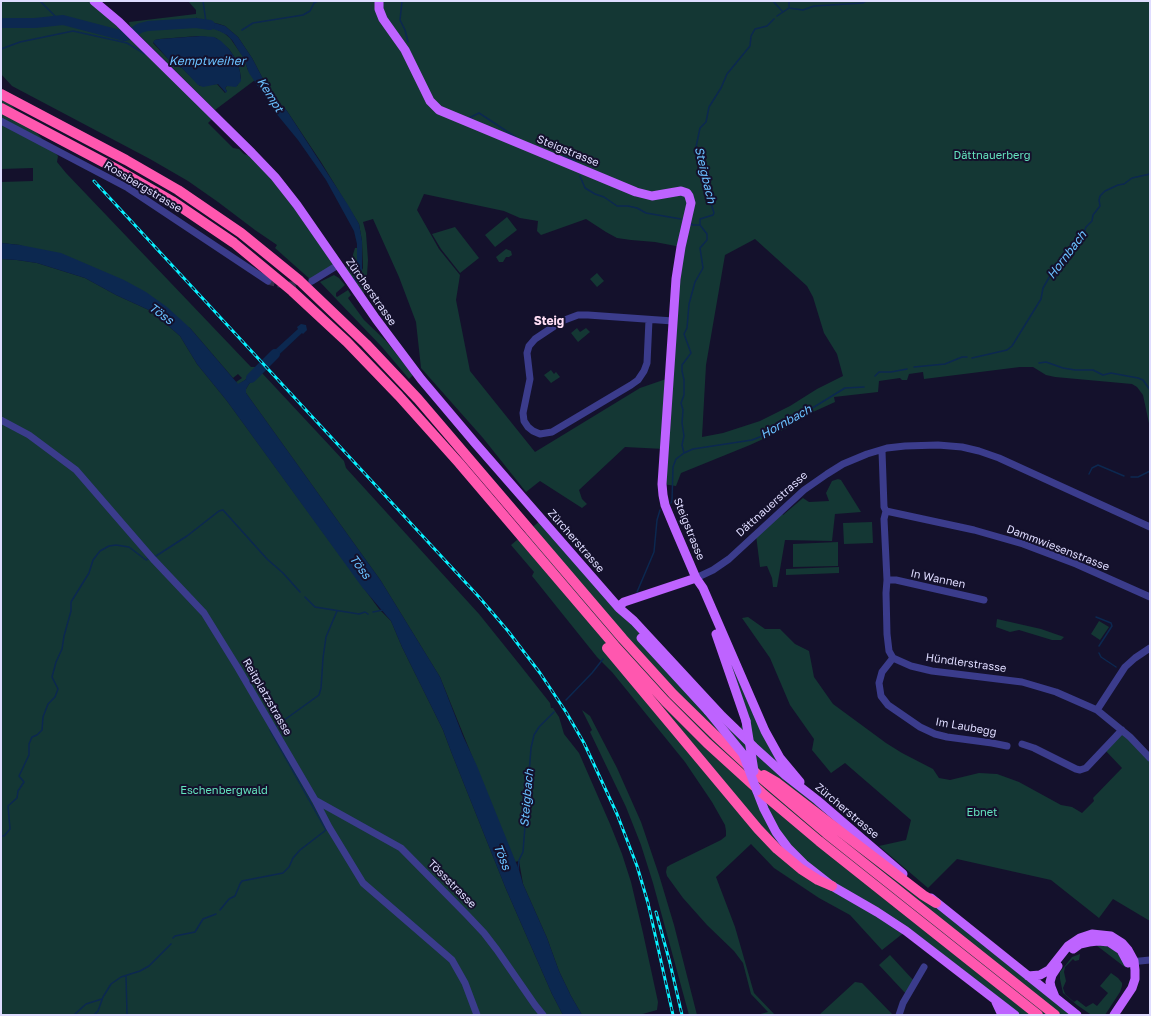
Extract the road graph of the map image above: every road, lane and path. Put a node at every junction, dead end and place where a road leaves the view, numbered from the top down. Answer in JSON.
{"nodes":[{"id":1,"x":94,"y":1,"type":"edge"},
{"id":2,"x":379,"y":1,"type":"edge"},
{"id":3,"x":1,"y":94,"type":"edge"},
{"id":4,"x":1,"y":108,"type":"edge"},
{"id":5,"x":1,"y":122,"type":"edge"},
{"id":6,"x":338,"y":265,"type":"junction"},
{"id":7,"x":268,"y":281,"type":"tunnel mouth"},
{"id":8,"x":312,"y":281,"type":"tunnel mouth"},
{"id":9,"x":649,"y":320,"type":"junction"},
{"id":10,"x":673,"y":321,"type":"junction"},
{"id":11,"x":1,"y":420,"type":"edge"},
{"id":12,"x":882,"y":451,"type":"junction"},
{"id":13,"x":886,"y":511,"type":"junction"},
{"id":14,"x":1150,"y":527,"type":"edge"},
{"id":15,"x":696,"y":578,"type":"junction"},
{"id":16,"x":887,"y":580,"type":"junction"},
{"id":17,"x":561,"y":585,"type":"junction"},
{"id":18,"x":1150,"y":596,"type":"edge"},
{"id":19,"x":984,"y":600,"type":"dead end"},
{"id":20,"x":618,"y":608,"type":"junction"},
{"id":21,"x":1150,"y":648,"type":"edge"},
{"id":22,"x":893,"y":658,"type":"junction"},
{"id":23,"x":1097,"y":710,"type":"junction"},
{"id":24,"x":1122,"y":730,"type":"junction"},
{"id":25,"x":1022,"y":744,"type":"dead end"},
{"id":26,"x":1007,"y":746,"type":"dead end"},
{"id":27,"x":1150,"y":758,"type":"edge"},
{"id":28,"x":747,"y":766,"type":"junction"},
{"id":29,"x":757,"y":791,"type":"junction"},
{"id":30,"x":315,"y":800,"type":"junction"},
{"id":31,"x":817,"y":800,"type":"junction"},
{"id":32,"x":832,"y":886,"type":"junction"},
{"id":33,"x":936,"y":903,"type":"junction"},
{"id":34,"x":1150,"y":960,"type":"edge"},
{"id":35,"x":1131,"y":962,"type":"junction"},
{"id":36,"x":924,"y":967,"type":"dead end"},
{"id":37,"x":1028,"y":976,"type":"junction"},
{"id":38,"x":1055,"y":998,"type":"junction"},
{"id":39,"x":996,"y":1000,"type":"junction"},
{"id":40,"x":477,"y":1015,"type":"edge"},
{"id":41,"x":543,"y":1015,"type":"edge"},
{"id":42,"x":899,"y":1015,"type":"edge"},
{"id":43,"x":1002,"y":1015,"type":"edge"},
{"id":44,"x":1016,"y":1015,"type":"edge"},
{"id":45,"x":1038,"y":1015,"type":"edge"},
{"id":46,"x":1056,"y":1015,"type":"edge"},
{"id":47,"x":1077,"y":1015,"type":"edge"},
{"id":48,"x":1114,"y":1015,"type":"edge"}],
"edges":[{"from":1,"to":6,"type":"main road","name":"Zürcherstrasse"},
{"from":2,"to":10,"type":"main road","name":"Steigstrasse"},
{"from":3,"to":28,"type":"highway"},
{"from":4,"to":17,"type":"highway"},
{"from":5,"to":7,"type":"street","name":"Rossbergstrasse"},
{"from":6,"to":8,"type":"street"},
{"from":6,"to":20,"type":"main road","name":"Zürcherstrasse"},
{"from":9,"to":9,"type":"street"},
{"from":9,"to":10,"type":"street"},
{"from":10,"to":15,"type":"main road","name":"Steigstrasse"},
{"from":11,"to":30,"type":"street","name":"Reitplatzstrasse"},
{"from":12,"to":13,"type":"street"},
{"from":12,"to":14,"type":"street","name":"Dättnauerstrasse"},
{"from":12,"to":15,"type":"street","name":"Dättnauerstrasse"},
{"from":13,"to":16,"type":"street"},
{"from":13,"to":18,"type":"street","name":"Dammwiesenstrasse"},
{"from":15,"to":20,"type":"main road","name":"Dättnauerstrasse"},
{"from":15,"to":29,"type":"main road","name":"Steigstrasse","bridge":true},
{"from":15,"to":31,"type":"main road","name":"Steigstrasse"},
{"from":16,"to":19,"type":"street","name":"In Wannen"},
{"from":16,"to":22,"type":"street"},
{"from":17,"to":32,"type":"highway"},
{"from":17,"to":45,"type":"highway"},
{"from":20,"to":29,"type":"main road","name":"Zürcherstrasse","bridge":true},
{"from":20,"to":31,"type":"main road","name":"Zürcherstrasse"},
{"from":21,"to":23,"type":"street"},
{"from":22,"to":23,"type":"street","name":"Hündlerstrasse"},
{"from":22,"to":26,"type":"street","name":"Im Laubegg"},
{"from":23,"to":24,"type":"street","name":"Hündlerstrasse"},
{"from":24,"to":25,"type":"street"},
{"from":24,"to":27,"type":"street","name":"Hündlerstrasse"},
{"from":28,"to":33,"type":"highway"},
{"from":28,"to":46,"type":"highway"},
{"from":29,"to":32,"type":"main road","name":"Zürcherstrasse"},
{"from":30,"to":40,"type":"street","name":"Reitplatzstrasse"},
{"from":30,"to":41,"type":"street","name":"Tössstrasse"},
{"from":31,"to":33,"type":"main road","name":"Zürcherstrasse"},
{"from":32,"to":39,"type":"main road","name":"Zürcherstrasse"},
{"from":33,"to":37,"type":"main road","name":"Zürcherstrasse"},
{"from":34,"to":35,"type":"street"},
{"from":35,"to":37,"type":"main road"},
{"from":35,"to":38,"type":"main road"},
{"from":35,"to":48,"type":"main road"},
{"from":36,"to":42,"type":"street"},
{"from":37,"to":38,"type":"main road","name":"Zürcherstrasse"},
{"from":38,"to":47,"type":"main road","name":"Zürcherstrasse"},
{"from":39,"to":43,"type":"main road"},
{"from":39,"to":44,"type":"main road","name":"Zürcherstrasse"}]}
